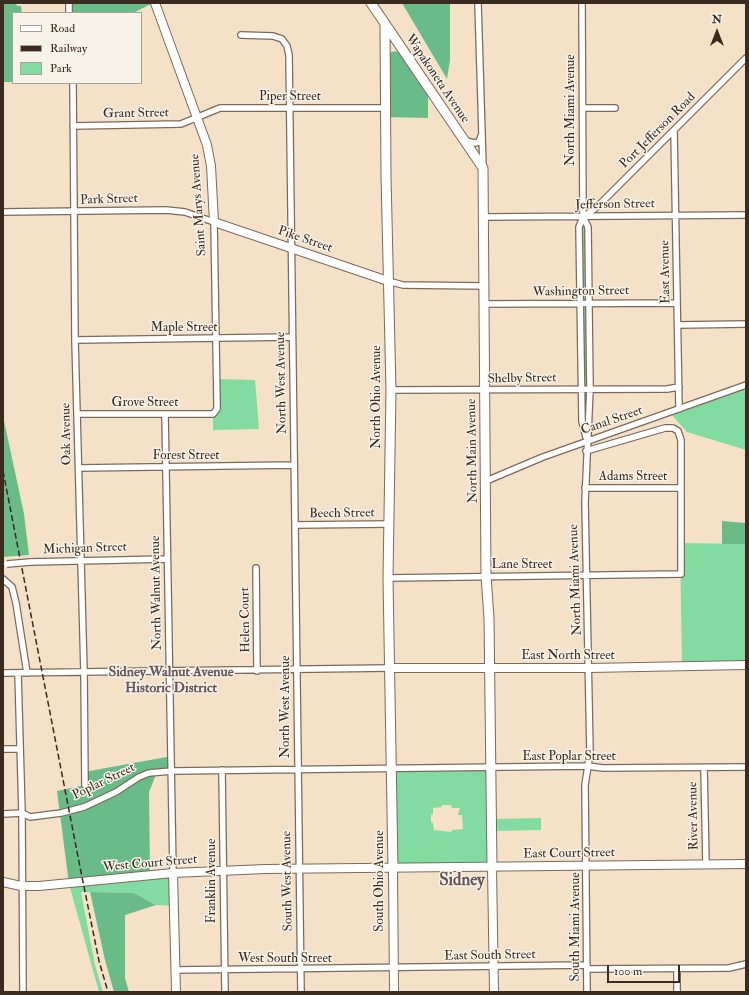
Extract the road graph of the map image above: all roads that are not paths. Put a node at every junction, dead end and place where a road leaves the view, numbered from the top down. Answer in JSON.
{"nodes":[{"id":1,"x":155,"y":3,"type":"edge"},
{"id":2,"x":371,"y":3,"type":"edge"},
{"id":3,"x":478,"y":3,"type":"edge"},
{"id":4,"x":582,"y":3,"type":"edge"},
{"id":5,"x":385,"y":24,"type":"junction"},
{"id":6,"x":241,"y":35,"type":"dead end"},
{"id":7,"x":746,"y":58,"type":"edge"},
{"id":8,"x":408,"y":60,"type":"junction"},
{"id":9,"x":385,"y":62,"type":"junction"},
{"id":10,"x":72,"y":84,"type":"edge"},
{"id":11,"x":289,"y":108,"type":"junction"},
{"id":12,"x":385,"y":108,"type":"junction"},
{"id":13,"x":583,"y":108,"type":"junction"},
{"id":14,"x":615,"y":108,"type":"dead end"},
{"id":15,"x":197,"y":117,"type":"junction"},
{"id":16,"x":73,"y":126,"type":"junction"},
{"id":17,"x":674,"y":131,"type":"junction"},
{"id":18,"x":482,"y":134,"type":"junction"},
{"id":19,"x":464,"y":140,"type":"junction"},
{"id":20,"x":483,"y":168,"type":"junction"},
{"id":21,"x":3,"y":212,"type":"edge"},
{"id":22,"x":75,"y":212,"type":"junction"},
{"id":23,"x":675,"y":215,"type":"junction"},
{"id":24,"x":746,"y":215,"type":"edge"},
{"id":25,"x":485,"y":217,"type":"junction"},
{"id":26,"x":583,"y":217,"type":"junction"},
{"id":27,"x":214,"y":222,"type":"junction"},
{"id":28,"x":292,"y":248,"type":"junction"},
{"id":29,"x":388,"y":281,"type":"junction"},
{"id":30,"x":485,"y":286,"type":"junction"},
{"id":31,"x":580,"y":303,"type":"junction"},
{"id":32,"x":588,"y":303,"type":"junction"},
{"id":33,"x":677,"y":303,"type":"junction"},
{"id":34,"x":486,"y":304,"type":"junction"},
{"id":35,"x":746,"y":324,"type":"edge"},
{"id":36,"x":678,"y":325,"type":"junction"},
{"id":37,"x":292,"y":337,"type":"junction"},
{"id":38,"x":216,"y":339,"type":"junction"},
{"id":39,"x":75,"y":340,"type":"junction"},
{"id":40,"x":746,"y":385,"type":"edge"},
{"id":41,"x":679,"y":387,"type":"junction"},
{"id":42,"x":582,"y":389,"type":"junction"},
{"id":43,"x":590,"y":389,"type":"junction"},
{"id":44,"x":391,"y":390,"type":"junction"},
{"id":45,"x":486,"y":391,"type":"junction"},
{"id":46,"x":679,"y":409,"type":"junction"},
{"id":47,"x":77,"y":414,"type":"junction"},
{"id":48,"x":165,"y":414,"type":"junction"},
{"id":49,"x":214,"y":414,"type":"joint"},
{"id":50,"x":586,"y":441,"type":"junction"},
{"id":51,"x":586,"y":452,"type":"junction"},
{"id":52,"x":294,"y":465,"type":"junction"},
{"id":53,"x":166,"y":467,"type":"junction"},
{"id":54,"x":79,"y":468,"type":"junction"},
{"id":55,"x":486,"y":481,"type":"junction"},
{"id":56,"x":585,"y":488,"type":"junction"},
{"id":57,"x":680,"y":488,"type":"junction"},
{"id":58,"x":389,"y":524,"type":"junction"},
{"id":59,"x":295,"y":525,"type":"junction"},
{"id":60,"x":167,"y":559,"type":"junction"},
{"id":61,"x":81,"y":560,"type":"junction"},
{"id":62,"x":5,"y":564,"type":"edge"},
{"id":63,"x":256,"y":568,"type":"dead end"},
{"id":64,"x":486,"y":576,"type":"junction"},
{"id":65,"x":587,"y":576,"type":"junction"},
{"id":66,"x":388,"y":578,"type":"junction"},
{"id":67,"x":3,"y":579,"type":"edge"},
{"id":68,"x":746,"y":665,"type":"edge"},
{"id":69,"x":390,"y":668,"type":"junction"},
{"id":70,"x":490,"y":668,"type":"junction"},
{"id":71,"x":589,"y":668,"type":"junction"},
{"id":72,"x":297,"y":670,"type":"junction"},
{"id":73,"x":257,"y":671,"type":"junction"},
{"id":74,"x":84,"y":672,"type":"junction"},
{"id":75,"x":171,"y":672,"type":"junction"},
{"id":76,"x":3,"y":673,"type":"edge"},
{"id":77,"x":18,"y":673,"type":"junction"},
{"id":78,"x":27,"y":673,"type":"junction"},
{"id":79,"x":3,"y":749,"type":"edge"},
{"id":80,"x":20,"y":749,"type":"junction"},
{"id":81,"x":588,"y":766,"type":"junction"},
{"id":82,"x":746,"y":767,"type":"edge"},
{"id":83,"x":491,"y":768,"type":"junction"},
{"id":84,"x":704,"y":768,"type":"junction"},
{"id":85,"x":392,"y":769,"type":"junction"},
{"id":86,"x":222,"y":770,"type":"junction"},
{"id":87,"x":298,"y":770,"type":"junction"},
{"id":88,"x":172,"y":771,"type":"junction"},
{"id":89,"x":85,"y":785,"type":"dead end"},
{"id":90,"x":3,"y":814,"type":"edge"},
{"id":91,"x":22,"y":814,"type":"junction"},
{"id":92,"x":706,"y":864,"type":"junction"},
{"id":93,"x":746,"y":864,"type":"edge"},
{"id":94,"x":587,"y":866,"type":"junction"},
{"id":95,"x":492,"y":867,"type":"junction"},
{"id":96,"x":393,"y":868,"type":"junction"},
{"id":97,"x":300,"y":870,"type":"junction"},
{"id":98,"x":223,"y":871,"type":"junction"},
{"id":99,"x":174,"y":873,"type":"junction"},
{"id":100,"x":3,"y":882,"type":"edge"},
{"id":101,"x":22,"y":886,"type":"junction"},
{"id":102,"x":746,"y":964,"type":"edge"},
{"id":103,"x":493,"y":967,"type":"junction"},
{"id":104,"x":587,"y":967,"type":"junction"},
{"id":105,"x":394,"y":969,"type":"junction"},
{"id":106,"x":677,"y":969,"type":"junction"},
{"id":107,"x":175,"y":970,"type":"junction"},
{"id":108,"x":224,"y":970,"type":"junction"},
{"id":109,"x":300,"y":970,"type":"junction"},
{"id":110,"x":23,"y":992,"type":"edge"},
{"id":111,"x":176,"y":992,"type":"edge"},
{"id":112,"x":225,"y":992,"type":"edge"},
{"id":113,"x":300,"y":992,"type":"edge"},
{"id":114,"x":394,"y":992,"type":"edge"},
{"id":115,"x":494,"y":992,"type":"edge"},
{"id":116,"x":587,"y":992,"type":"edge"},
{"id":117,"x":677,"y":992,"type":"edge"}],
"edges":[{"from":1,"to":15,"type":"main road","name":"Saint Marys Avenue"},
{"from":2,"to":5,"type":"main road","name":"Wapakoneta Avenue"},
{"from":3,"to":18,"type":"street","name":"North Main Avenue"},
{"from":4,"to":13,"type":"street","name":"North Miami Avenue"},
{"from":5,"to":8,"type":"main road","name":"Wapakoneta Avenue"},
{"from":5,"to":9,"type":"main road","name":"North Ohio Avenue"},
{"from":6,"to":11,"type":"street","name":"North West Avenue"},
{"from":7,"to":17,"type":"street","name":"Port Jefferson Road"},
{"from":8,"to":9,"type":"main road"},
{"from":8,"to":19,"type":"main road","name":"Wapakoneta Avenue"},
{"from":9,"to":12,"type":"main road","name":"North Ohio Avenue"},
{"from":10,"to":16,"type":"street","name":"Oak Avenue"},
{"from":11,"to":12,"type":"street","name":"Piper Street"},
{"from":11,"to":15,"type":"street","name":"Piper Street"},
{"from":11,"to":28,"type":"street","name":"North West Avenue"},
{"from":12,"to":29,"type":"main road","name":"North Ohio Avenue"},
{"from":13,"to":14,"type":"street"},
{"from":13,"to":26,"type":"street","name":"North Miami Avenue"},
{"from":15,"to":16,"type":"street","name":"Grant Street"},
{"from":15,"to":27,"type":"main road","name":"Saint Marys Avenue"},
{"from":16,"to":22,"type":"street","name":"Oak Avenue"},
{"from":17,"to":23,"type":"street","name":"East Avenue"},
{"from":17,"to":26,"type":"street","name":"Port Jefferson Road"},
{"from":18,"to":19,"type":"street"},
{"from":18,"to":20,"type":"street","name":"North Main Avenue"},
{"from":19,"to":20,"type":"main road","name":"Wapakoneta Avenue"},
{"from":20,"to":25,"type":"main road","name":"North Main Avenue"},
{"from":21,"to":22,"type":"street","name":"Park Street"},
{"from":22,"to":27,"type":"street","name":"Park Street"},
{"from":22,"to":39,"type":"street","name":"Oak Avenue"},
{"from":23,"to":24,"type":"street","name":"Jefferson Street"},
{"from":23,"to":26,"type":"street","name":"Jefferson Street"},
{"from":23,"to":33,"type":"street","name":"East Avenue"},
{"from":25,"to":26,"type":"street","name":"Jefferson Street"},
{"from":25,"to":30,"type":"main road","name":"North Main Avenue"},
{"from":26,"to":31,"type":"street","name":"North Miami Avenue"},
{"from":26,"to":32,"type":"street","name":"North Miami Avenue"},
{"from":27,"to":28,"type":"main road","name":"Pike Street"},
{"from":27,"to":38,"type":"street","name":"Saint Marys Avenue"},
{"from":28,"to":29,"type":"main road","name":"Pike Street"},
{"from":28,"to":37,"type":"street","name":"North West Avenue"},
{"from":29,"to":30,"type":"street"},
{"from":29,"to":44,"type":"main road","name":"North Ohio Avenue"},
{"from":30,"to":34,"type":"main road","name":"North Main Avenue"},
{"from":31,"to":32,"type":"street","name":"Washington Street"},
{"from":31,"to":34,"type":"street","name":"Washington Street"},
{"from":31,"to":42,"type":"street","name":"North Miami Avenue"},
{"from":32,"to":33,"type":"street","name":"Washington Street"},
{"from":32,"to":43,"type":"street","name":"North Miami Avenue"},
{"from":33,"to":36,"type":"street","name":"East Avenue"},
{"from":34,"to":45,"type":"main road","name":"North Main Avenue"},
{"from":35,"to":36,"type":"street"},
{"from":36,"to":41,"type":"street","name":"East Avenue"},
{"from":37,"to":38,"type":"street","name":"Maple Street"},
{"from":37,"to":52,"type":"street","name":"North West Avenue"},
{"from":38,"to":39,"type":"street","name":"Maple Street"},
{"from":38,"to":49,"type":"street","name":"Saint Marys Avenue"},
{"from":39,"to":47,"type":"street","name":"Oak Avenue"},
{"from":40,"to":46,"type":"street","name":"Canal Street"},
{"from":41,"to":43,"type":"street","name":"Shelby Street"},
{"from":41,"to":46,"type":"street","name":"East Avenue"},
{"from":42,"to":43,"type":"street","name":"Shelby Street"},
{"from":42,"to":45,"type":"street","name":"Shelby Street"},
{"from":42,"to":50,"type":"street","name":"North Miami Avenue"},
{"from":43,"to":50,"type":"street","name":"North Miami Avenue"},
{"from":44,"to":45,"type":"street","name":"Shelby Street"},
{"from":44,"to":58,"type":"main road","name":"North Ohio Avenue"},
{"from":45,"to":55,"type":"main road","name":"North Main Avenue"},
{"from":46,"to":50,"type":"street","name":"Canal Street"},
{"from":47,"to":48,"type":"street","name":"Grove Street"},
{"from":47,"to":54,"type":"street","name":"Oak Avenue"},
{"from":48,"to":49,"type":"street","name":"Grove Street"},
{"from":48,"to":53,"type":"street","name":"North Walnut Avenue"},
{"from":50,"to":51,"type":"street","name":"North Miami Avenue"},
{"from":50,"to":55,"type":"street","name":"Canal Street"},
{"from":51,"to":56,"type":"street","name":"North Miami Avenue"},
{"from":51,"to":57,"type":"street"},
{"from":52,"to":53,"type":"street","name":"Forest Street"},
{"from":52,"to":59,"type":"street","name":"North West Avenue"},
{"from":53,"to":54,"type":"street","name":"Forest Street"},
{"from":53,"to":60,"type":"street","name":"North Walnut Avenue"},
{"from":54,"to":61,"type":"street","name":"Oak Avenue"},
{"from":55,"to":64,"type":"main road","name":"North Main Avenue"},
{"from":56,"to":57,"type":"street","name":"Adams Street"},
{"from":56,"to":65,"type":"street","name":"North Miami Avenue"},
{"from":57,"to":65,"type":"street","name":"Lane Street"},
{"from":58,"to":59,"type":"street","name":"Beech Street"},
{"from":58,"to":66,"type":"main road","name":"North Ohio Avenue"},
{"from":59,"to":72,"type":"street","name":"North West Avenue"},
{"from":60,"to":61,"type":"street","name":"Michigan Street"},
{"from":60,"to":75,"type":"street","name":"North Walnut Avenue"},
{"from":61,"to":62,"type":"street","name":"Michigan Street","bridge":true},
{"from":61,"to":74,"type":"street","name":"Oak Avenue"},
{"from":63,"to":73,"type":"street","name":"Helen Court"},
{"from":64,"to":65,"type":"street","name":"Lane Street"},
{"from":64,"to":66,"type":"street","name":"Lane Street"},
{"from":64,"to":70,"type":"main road","name":"North Main Avenue"},
{"from":65,"to":71,"type":"street","name":"North Miami Avenue"},
{"from":66,"to":69,"type":"main road","name":"North Ohio Avenue"},
{"from":67,"to":78,"type":"street"},
{"from":68,"to":71,"type":"main road","name":"East North Street"},
{"from":69,"to":70,"type":"main road","name":"East North Street"},
{"from":69,"to":72,"type":"street"},
{"from":69,"to":85,"type":"main road","name":"North Ohio Avenue"},
{"from":70,"to":71,"type":"main road","name":"East North Street"},
{"from":70,"to":83,"type":"main road","name":"North Main Avenue"},
{"from":71,"to":81,"type":"street","name":"North Miami Avenue"},
{"from":72,"to":73,"type":"street"},
{"from":72,"to":87,"type":"street","name":"North West Avenue"},
{"from":73,"to":75,"type":"street"},
{"from":74,"to":75,"type":"street"},
{"from":74,"to":78,"type":"street"},
{"from":74,"to":89,"type":"street","name":"Oak Avenue"},
{"from":75,"to":88,"type":"street","name":"North Walnut Avenue"},
{"from":76,"to":77,"type":"street"},
{"from":77,"to":78,"type":"street"},
{"from":77,"to":80,"type":"street"},
{"from":79,"to":80,"type":"street"},
{"from":80,"to":91,"type":"street"},
{"from":81,"to":83,"type":"street","name":"East Poplar Street"},
{"from":81,"to":84,"type":"street","name":"East Poplar Street"},
{"from":81,"to":94,"type":"street","name":"South Miami Avenue"},
{"from":82,"to":84,"type":"street","name":"East Poplar Street"},
{"from":83,"to":85,"type":"street","name":"East Poplar Street"},
{"from":83,"to":95,"type":"main road","name":"North Main Avenue"},
{"from":84,"to":92,"type":"street","name":"River Avenue"},
{"from":85,"to":87,"type":"street","name":"East Poplar Street"},
{"from":85,"to":96,"type":"main road","name":"South Ohio Avenue"},
{"from":86,"to":87,"type":"street","name":"Poplar Street"},
{"from":86,"to":88,"type":"street","name":"Poplar Street"},
{"from":86,"to":98,"type":"street","name":"Franklin Avenue"},
{"from":87,"to":97,"type":"street","name":"South West Avenue"},
{"from":88,"to":91,"type":"street","name":"Poplar Street"},
{"from":88,"to":99,"type":"street","name":"North Walnut Avenue"},
{"from":90,"to":91,"type":"street","name":"Poplar Street"},
{"from":91,"to":101,"type":"street"},
{"from":92,"to":93,"type":"main road","name":"East Court Street"},
{"from":92,"to":94,"type":"main road","name":"East Court Street"},
{"from":94,"to":95,"type":"main road","name":"East Court Street"},
{"from":94,"to":104,"type":"street","name":"South Miami Avenue"},
{"from":95,"to":96,"type":"main road","name":"East Court Street"},
{"from":95,"to":103,"type":"main road"},
{"from":96,"to":97,"type":"main road","name":"East Court Street"},
{"from":96,"to":105,"type":"main road","name":"South Ohio Avenue"},
{"from":97,"to":98,"type":"main road","name":"West Court Street"},
{"from":97,"to":109,"type":"street","name":"South West Avenue"},
{"from":98,"to":99,"type":"main road","name":"West Court Street"},
{"from":98,"to":108,"type":"street","name":"Franklin Avenue"},
{"from":99,"to":101,"type":"main road","name":"West Court Street"},
{"from":99,"to":107,"type":"main road"},
{"from":100,"to":101,"type":"main road","name":"West Court Street"},
{"from":101,"to":110,"type":"street"},
{"from":102,"to":106,"type":"street","name":"East South Street"},
{"from":103,"to":104,"type":"street","name":"East South Street"},
{"from":103,"to":105,"type":"street","name":"East South Street"},
{"from":103,"to":115,"type":"main road"},
{"from":104,"to":106,"type":"street","name":"East South Street"},
{"from":104,"to":116,"type":"street","name":"South Miami Avenue"},
{"from":105,"to":109,"type":"street","name":"West South Street"},
{"from":105,"to":114,"type":"main road","name":"South Ohio Avenue"},
{"from":106,"to":117,"type":"street"},
{"from":107,"to":108,"type":"street","name":"West South Street"},
{"from":107,"to":111,"type":"main road"},
{"from":108,"to":109,"type":"street","name":"West South Street"},
{"from":108,"to":112,"type":"street","name":"Franklin Avenue"},
{"from":109,"to":113,"type":"street","name":"South West Avenue"}]}
